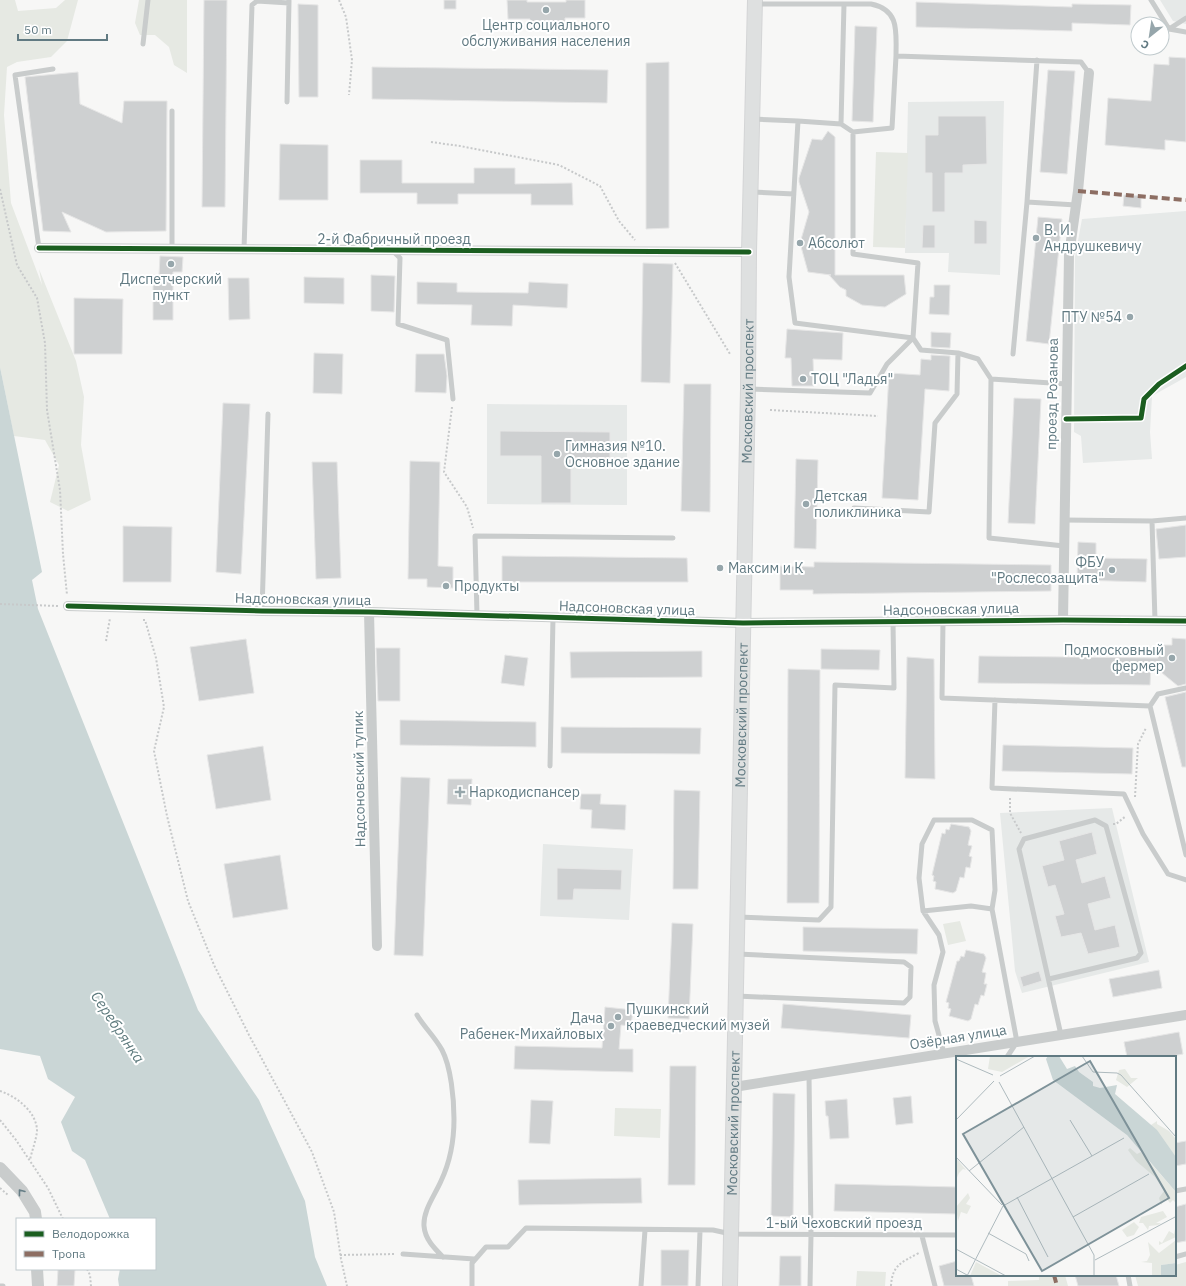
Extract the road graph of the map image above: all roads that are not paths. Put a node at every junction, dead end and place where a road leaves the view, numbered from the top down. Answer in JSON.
{"nodes":[{"id":1,"x":148,"y":0,"type":"edge"},
{"id":2,"x":1151,"y":0,"type":"edge"},
{"id":3,"x":289,"y":1,"type":"edge"},
{"id":4,"x":755,"y":2,"type":"edge"},
{"id":5,"x":812,"y":2,"type":"edge"},
{"id":6,"x":871,"y":2,"type":"edge"},
{"id":7,"x":844,"y":4,"type":"junction"},
{"id":8,"x":1161,"y":16,"type":"edge"},
{"id":9,"x":1186,"y":18,"type":"edge"},
{"id":10,"x":1170,"y":28,"type":"edge"},
{"id":11,"x":1170,"y":29,"type":"edge"},
{"id":12,"x":1186,"y":32,"type":"edge"},
{"id":13,"x":144,"y":44,"type":"dead end"},
{"id":14,"x":896,"y":56,"type":"junction"},
{"id":15,"x":1037,"y":60,"type":"junction"},
{"id":16,"x":53,"y":70,"type":"dead end"},
{"id":17,"x":1089,"y":73,"type":"joint"},
{"id":18,"x":287,"y":102,"type":"dead end"},
{"id":19,"x":172,"y":111,"type":"dead end"},
{"id":20,"x":753,"y":119,"type":"junction"},
{"id":21,"x":798,"y":121,"type":"junction"},
{"id":22,"x":841,"y":124,"type":"junction"},
{"id":23,"x":853,"y":132,"type":"junction"},
{"id":24,"x":751,"y":191,"type":"junction"},
{"id":25,"x":794,"y":194,"type":"junction"},
{"id":26,"x":1027,"y":202,"type":"junction"},
{"id":27,"x":1076,"y":205,"type":"junction"},
{"id":28,"x":39,"y":248,"type":"joint"},
{"id":29,"x":172,"y":249,"type":"junction"},
{"id":30,"x":244,"y":249,"type":"junction"},
{"id":31,"x":393,"y":251,"type":"junction"},
{"id":32,"x":749,"y":252,"type":"junction"},
{"id":33,"x":913,"y":338,"type":"junction"},
{"id":34,"x":958,"y":353,"type":"junction"},
{"id":35,"x":1013,"y":354,"type":"dead end"},
{"id":36,"x":1186,"y":366,"type":"edge"},
{"id":37,"x":991,"y":379,"type":"junction"},
{"id":38,"x":1067,"y":384,"type":"junction"},
{"id":39,"x":748,"y":389,"type":"junction"},
{"id":40,"x":453,"y":400,"type":"road end"},
{"id":41,"x":268,"y":414,"type":"dead end"},
{"id":42,"x":1066,"y":419,"type":"junction"},
{"id":43,"x":854,"y":508,"type":"dead end"},
{"id":44,"x":1186,"y":518,"type":"edge"},
{"id":45,"x":1064,"y":520,"type":"junction"},
{"id":46,"x":1152,"y":521,"type":"junction"},
{"id":47,"x":673,"y":538,"type":"dead end"},
{"id":48,"x":1064,"y":546,"type":"junction"},
{"id":49,"x":68,"y":606,"type":"road end"},
{"id":50,"x":262,"y":611,"type":"junction"},
{"id":51,"x":369,"y":612,"type":"junction"},
{"id":52,"x":477,"y":615,"type":"junction"},
{"id":53,"x":554,"y":618,"type":"junction"},
{"id":54,"x":1063,"y":620,"type":"junction"},
{"id":55,"x":943,"y":621,"type":"junction"},
{"id":56,"x":1155,"y":621,"type":"junction"},
{"id":57,"x":1186,"y":621,"type":"edge"},
{"id":58,"x":893,"y":622,"type":"junction"},
{"id":59,"x":743,"y":623,"type":"junction"},
{"id":60,"x":1186,"y":688,"type":"edge"},
{"id":61,"x":995,"y":700,"type":"junction"},
{"id":62,"x":1150,"y":706,"type":"junction"},
{"id":63,"x":550,"y":766,"type":"dead end"},
{"id":64,"x":1186,"y":854,"type":"edge"},
{"id":65,"x":1186,"y":880,"type":"edge"},
{"id":66,"x":992,"y":909,"type":"junction"},
{"id":67,"x":923,"y":911,"type":"junction"},
{"id":68,"x":737,"y":917,"type":"junction"},
{"id":69,"x":378,"y":946,"type":"dead end"},
{"id":70,"x":736,"y":954,"type":"junction"},
{"id":71,"x":1048,"y":979,"type":"junction"},
{"id":72,"x":736,"y":996,"type":"junction"},
{"id":73,"x":417,"y":1015,"type":"dead end"},
{"id":74,"x":1186,"y":1015,"type":"edge"},
{"id":75,"x":1061,"y":1035,"type":"junction"},
{"id":76,"x":1017,"y":1042,"type":"junction"},
{"id":77,"x":944,"y":1053,"type":"junction"},
{"id":78,"x":1008,"y":1056,"type":"edge"},
{"id":79,"x":809,"y":1074,"type":"junction"},
{"id":80,"x":734,"y":1086,"type":"junction"},
{"id":81,"x":0,"y":1168,"type":"edge"},
{"id":82,"x":1186,"y":1189,"type":"edge"},
{"id":83,"x":1176,"y":1191,"type":"edge"},
{"id":84,"x":36,"y":1218,"type":"edge"},
{"id":85,"x":645,"y":1230,"type":"junction"},
{"id":86,"x":700,"y":1231,"type":"junction"},
{"id":87,"x":731,"y":1234,"type":"junction"},
{"id":88,"x":811,"y":1235,"type":"junction"},
{"id":89,"x":956,"y":1235,"type":"edge"},
{"id":90,"x":922,"y":1236,"type":"junction"},
{"id":91,"x":403,"y":1254,"type":"road end"},
{"id":92,"x":1186,"y":1254,"type":"edge"},
{"id":93,"x":443,"y":1257,"type":"junction"},
{"id":94,"x":1176,"y":1257,"type":"edge"},
{"id":95,"x":474,"y":1259,"type":"junction"},
{"id":96,"x":37,"y":1270,"type":"edge"},
{"id":97,"x":1128,"y":1276,"type":"edge"},
{"id":98,"x":38,"y":1286,"type":"edge"},
{"id":99,"x":472,"y":1286,"type":"edge"},
{"id":100,"x":641,"y":1286,"type":"edge"},
{"id":101,"x":698,"y":1286,"type":"edge"},
{"id":102,"x":730,"y":1286,"type":"edge"},
{"id":103,"x":810,"y":1286,"type":"edge"},
{"id":104,"x":935,"y":1286,"type":"edge"},
{"id":105,"x":1130,"y":1286,"type":"edge"}],
"edges":[{"from":1,"to":13,"type":"lane"},
{"from":2,"to":8,"type":"lane"},
{"from":3,"to":18,"type":"lane"},
{"from":3,"to":30,"type":"lane"},
{"from":4,"to":5,"type":"lane"},
{"from":4,"to":20,"type":"main road","name":"Московский проспект"},
{"from":5,"to":7,"type":"lane"},
{"from":6,"to":7,"type":"lane"},
{"from":6,"to":14,"type":"lane"},
{"from":7,"to":22,"type":"lane"},
{"from":9,"to":10,"type":"lane"},
{"from":11,"to":12,"type":"lane"},
{"from":14,"to":15,"type":"lane"},
{"from":14,"to":23,"type":"lane"},
{"from":15,"to":17,"type":"lane"},
{"from":15,"to":26,"type":"lane"},
{"from":16,"to":28,"type":"lane"},
{"from":17,"to":27,"type":"street","name":"проезд Розанова"},
{"from":19,"to":29,"type":"lane"},
{"from":20,"to":21,"type":"lane"},
{"from":20,"to":24,"type":"main road","name":"Московский проспект"},
{"from":21,"to":22,"type":"lane"},
{"from":21,"to":25,"type":"lane"},
{"from":22,"to":23,"type":"lane"},
{"from":23,"to":33,"type":"lane"},
{"from":24,"to":25,"type":"lane"},
{"from":24,"to":32,"type":"main road","name":"Московский проспект"},
{"from":25,"to":33,"type":"lane"},
{"from":26,"to":27,"type":"lane"},
{"from":26,"to":35,"type":"lane"},
{"from":27,"to":38,"type":"street","name":"проезд Розанова"},
{"from":28,"to":29,"type":"street","name":"2-й Фабричный проезд"},
{"from":29,"to":30,"type":"street","name":"2-й Фабричный проезд"},
{"from":30,"to":31,"type":"street","name":"2-й Фабричный проезд"},
{"from":31,"to":32,"type":"street","name":"2-й Фабричный проезд"},
{"from":31,"to":40,"type":"lane"},
{"from":32,"to":39,"type":"main road","name":"Московский проспект"},
{"from":33,"to":34,"type":"lane"},
{"from":33,"to":39,"type":"lane"},
{"from":34,"to":37,"type":"lane"},
{"from":34,"to":43,"type":"lane"},
{"from":36,"to":42,"type":"lane"},
{"from":37,"to":38,"type":"lane"},
{"from":37,"to":48,"type":"lane"},
{"from":38,"to":42,"type":"street","name":"проезд Розанова"},
{"from":39,"to":59,"type":"main road","name":"Московский проспект"},
{"from":41,"to":50,"type":"lane"},
{"from":42,"to":45,"type":"street","name":"проезд Розанова"},
{"from":44,"to":46,"type":"lane"},
{"from":45,"to":46,"type":"lane"},
{"from":45,"to":48,"type":"street","name":"проезд Розанова"},
{"from":46,"to":56,"type":"lane"},
{"from":47,"to":52,"type":"lane"},
{"from":48,"to":54,"type":"street","name":"проезд Розанова"},
{"from":49,"to":50,"type":"street","name":"Надсоновская улица"},
{"from":50,"to":51,"type":"street","name":"Надсоновская улица"},
{"from":51,"to":52,"type":"street","name":"Надсоновская улица"},
{"from":51,"to":69,"type":"street","name":"Надсоновский тупик"},
{"from":52,"to":53,"type":"street","name":"Надсоновская улица"},
{"from":53,"to":59,"type":"street","name":"Надсоновская улица"},
{"from":53,"to":63,"type":"lane"},
{"from":54,"to":55,"type":"street","name":"Надсоновская улица"},
{"from":54,"to":56,"type":"street","name":"Надсоновская улица"},
{"from":55,"to":58,"type":"street","name":"Надсоновская улица"},
{"from":55,"to":61,"type":"lane"},
{"from":56,"to":57,"type":"street","name":"Надсоновская улица"},
{"from":58,"to":59,"type":"street","name":"Надсоновская улица"},
{"from":58,"to":68,"type":"lane"},
{"from":59,"to":68,"type":"main road","name":"Московский проспект"},
{"from":60,"to":62,"type":"lane"},
{"from":61,"to":62,"type":"lane"},
{"from":61,"to":65,"type":"lane"},
{"from":62,"to":64,"type":"lane"},
{"from":66,"to":67,"type":"lane"},
{"from":66,"to":67,"type":"lane"},
{"from":66,"to":76,"type":"lane"},
{"from":67,"to":77,"type":"lane"},
{"from":68,"to":70,"type":"main road","name":"Московский проспект"},
{"from":70,"to":72,"type":"main road","name":"Московский проспект"},
{"from":70,"to":72,"type":"lane"},
{"from":71,"to":71,"type":"lane"},
{"from":71,"to":75,"type":"lane"},
{"from":72,"to":80,"type":"main road","name":"Московский проспект"},
{"from":73,"to":93,"type":"lane"},
{"from":74,"to":75,"type":"street","name":"Озёрная улица"},
{"from":75,"to":76,"type":"street","name":"Озёрная улица"},
{"from":76,"to":77,"type":"street","name":"Озёрная улица"},
{"from":76,"to":78,"type":"lane"},
{"from":77,"to":79,"type":"street","name":"Озёрная улица"},
{"from":79,"to":80,"type":"street","name":"Озёрная улица"},
{"from":79,"to":88,"type":"lane"},
{"from":80,"to":87,"type":"main road","name":"Московский проспект"},
{"from":84,"to":81,"type":"street","one_way":true},
{"from":82,"to":83,"type":"lane"},
{"from":85,"to":86,"type":"lane","name":"1-ый Чеховский проезд"},
{"from":85,"to":95,"type":"lane","name":"1-ый Чеховский проезд"},
{"from":85,"to":100,"type":"lane"},
{"from":86,"to":87,"type":"lane","name":"1-ый Чеховский проезд"},
{"from":86,"to":101,"type":"lane"},
{"from":87,"to":88,"type":"lane","name":"1-ый Чеховский проезд"},
{"from":87,"to":102,"type":"main road","name":"Московский проспект"},
{"from":88,"to":90,"type":"lane","name":"1-ый Чеховский проезд"},
{"from":88,"to":103,"type":"lane"},
{"from":89,"to":90,"type":"lane","name":"1-ый Чеховский проезд"},
{"from":90,"to":104,"type":"lane"},
{"from":91,"to":93,"type":"lane"},
{"from":92,"to":94,"type":"lane"},
{"from":93,"to":95,"type":"lane"},
{"from":95,"to":99,"type":"lane"},
{"from":96,"to":98,"type":"street"},
{"from":97,"to":105,"type":"lane"}]}
